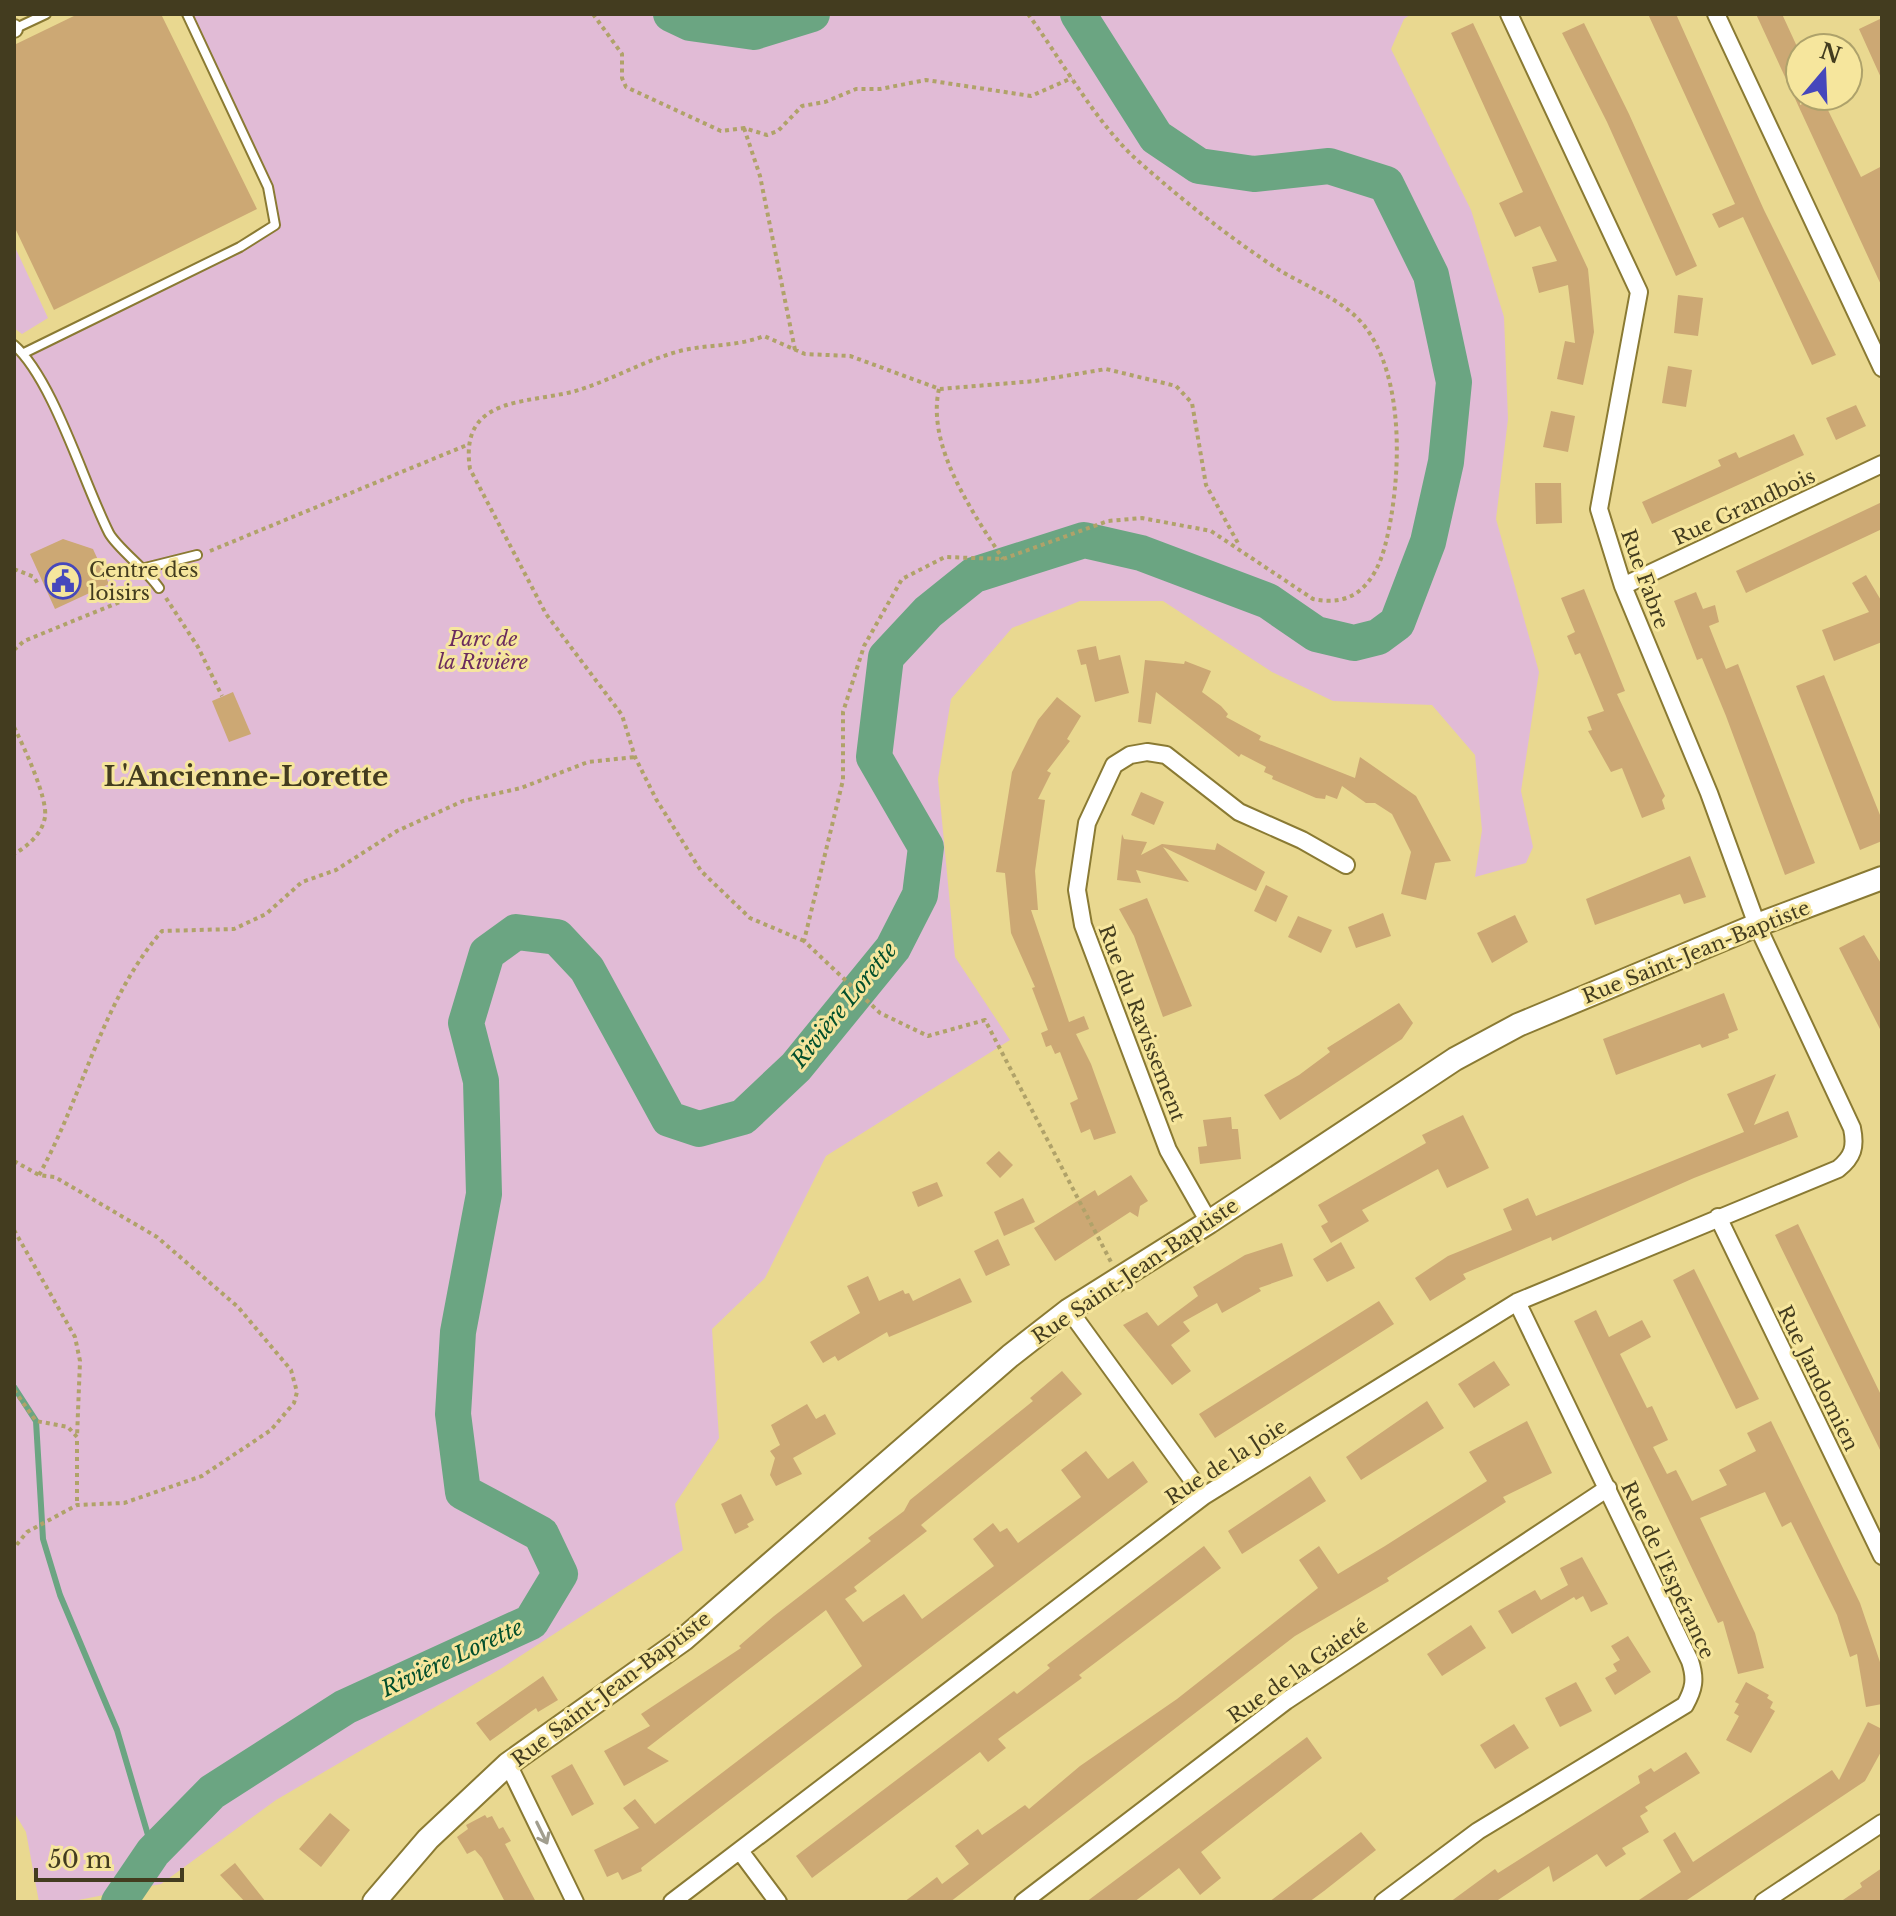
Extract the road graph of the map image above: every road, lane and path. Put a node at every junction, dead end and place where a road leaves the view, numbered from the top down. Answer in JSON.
{"nodes":[{"id":1,"x":46,"y":14,"type":"edge"},
{"id":2,"x":187,"y":14,"type":"edge"},
{"id":3,"x":593,"y":14,"type":"edge"},
{"id":4,"x":1028,"y":14,"type":"edge"},
{"id":5,"x":1509,"y":14,"type":"edge"},
{"id":6,"x":1716,"y":14,"type":"edge"},
{"id":7,"x":14,"y":28,"type":"edge"},
{"id":8,"x":1072,"y":78,"type":"junction"},
{"id":9,"x":744,"y":128,"type":"junction"},
{"id":10,"x":14,"y":345,"type":"edge"},
{"id":11,"x":795,"y":350,"type":"junction"},
{"id":12,"x":24,"y":353,"type":"junction"},
{"id":13,"x":1882,"y":368,"type":"edge"},
{"id":14,"x":940,"y":389,"type":"junction"},
{"id":15,"x":467,"y":445,"type":"junction"},
{"id":16,"x":1882,"y":464,"type":"edge"},
{"id":17,"x":1240,"y":547,"type":"junction"},
{"id":18,"x":197,"y":555,"type":"joint"},
{"id":19,"x":1003,"y":559,"type":"junction"},
{"id":20,"x":145,"y":568,"type":"junction"},
{"id":21,"x":14,"y":569,"type":"edge"},
{"id":22,"x":39,"y":586,"type":"dead end"},
{"id":23,"x":1623,"y":586,"type":"junction"},
{"id":24,"x":159,"y":588,"type":"junction"},
{"id":25,"x":14,"y":650,"type":"edge"},
{"id":26,"x":222,"y":696,"type":"dead end"},
{"id":27,"x":14,"y":727,"type":"edge"},
{"id":28,"x":635,"y":757,"type":"junction"},
{"id":29,"x":14,"y":854,"type":"edge"},
{"id":30,"x":1346,"y":865,"type":"dead end"},
{"id":31,"x":1882,"y":878,"type":"edge"},
{"id":32,"x":1757,"y":925,"type":"junction"},
{"id":33,"x":804,"y":941,"type":"junction"},
{"id":34,"x":1854,"y":1148,"type":"joint"},
{"id":35,"x":14,"y":1161,"type":"edge"},
{"id":36,"x":39,"y":1175,"type":"junction"},
{"id":37,"x":1718,"y":1217,"type":"junction"},
{"id":38,"x":1209,"y":1222,"type":"junction"},
{"id":39,"x":14,"y":1230,"type":"edge"},
{"id":40,"x":1119,"y":1279,"type":"junction"},
{"id":41,"x":1517,"y":1302,"type":"junction"},
{"id":42,"x":1069,"y":1310,"type":"junction"},
{"id":43,"x":14,"y":1390,"type":"edge"},
{"id":44,"x":77,"y":1437,"type":"junction"},
{"id":45,"x":1608,"y":1488,"type":"junction"},
{"id":46,"x":1204,"y":1496,"type":"junction"},
{"id":47,"x":77,"y":1505,"type":"junction"},
{"id":48,"x":14,"y":1548,"type":"edge"},
{"id":49,"x":1882,"y":1556,"type":"edge"},
{"id":50,"x":508,"y":1764,"type":"junction"},
{"id":51,"x":1882,"y":1823,"type":"edge"},
{"id":52,"x":740,"y":1851,"type":"junction"},
{"id":53,"x":374,"y":1902,"type":"edge"},
{"id":54,"x":575,"y":1902,"type":"edge"},
{"id":55,"x":672,"y":1902,"type":"edge"},
{"id":56,"x":778,"y":1902,"type":"edge"},
{"id":57,"x":1023,"y":1902,"type":"edge"},
{"id":58,"x":1383,"y":1902,"type":"edge"},
{"id":59,"x":1763,"y":1902,"type":"edge"}],
"edges":[{"from":1,"to":7,"type":"lane"},
{"from":2,"to":12,"type":"lane"},
{"from":3,"to":9,"type":"path"},
{"from":4,"to":8,"type":"path"},
{"from":5,"to":23,"type":"street","name":"Rue Fabre"},
{"from":6,"to":13,"type":"street"},
{"from":8,"to":9,"type":"path"},
{"from":8,"to":17,"type":"path"},
{"from":9,"to":11,"type":"path"},
{"from":10,"to":12,"type":"lane"},
{"from":11,"to":14,"type":"path"},
{"from":11,"to":15,"type":"path"},
{"from":12,"to":20,"type":"lane"},
{"from":14,"to":17,"type":"path"},
{"from":14,"to":19,"type":"path"},
{"from":15,"to":18,"type":"path"},
{"from":15,"to":28,"type":"path"},
{"from":16,"to":23,"type":"street","name":"Rue Grandbois"},
{"from":17,"to":19,"type":"path"},
{"from":18,"to":20,"type":"lane"},
{"from":19,"to":33,"type":"path"},
{"from":20,"to":24,"type":"lane"},
{"from":21,"to":22,"type":"path"},
{"from":23,"to":32,"type":"street","name":"Rue Fabre"},
{"from":24,"to":25,"type":"path"},
{"from":24,"to":26,"type":"path"},
{"from":27,"to":29,"type":"path"},
{"from":28,"to":33,"type":"path"},
{"from":28,"to":36,"type":"path"},
{"from":30,"to":38,"type":"street","name":"Rue du Ravissement"},
{"from":31,"to":32,"type":"street","name":"Rue Saint-Jean-Baptiste"},
{"from":32,"to":34,"type":"street","name":"Rue Fabre"},
{"from":32,"to":38,"type":"street","name":"Rue Saint-Jean-Baptiste"},
{"from":33,"to":40,"type":"path"},
{"from":34,"to":37,"type":"street","name":"Rue de la Joie"},
{"from":35,"to":36,"type":"path"},
{"from":36,"to":47,"type":"path"},
{"from":37,"to":41,"type":"street","name":"Rue de la Joie"},
{"from":37,"to":49,"type":"street","name":"Rue Jandomien"},
{"from":38,"to":40,"type":"street","name":"Rue Saint-Jean-Baptiste"},
{"from":39,"to":44,"type":"path"},
{"from":40,"to":42,"type":"street","name":"Rue Saint-Jean-Baptiste"},
{"from":41,"to":45,"type":"street","name":"Rue de l'Espérance"},
{"from":41,"to":46,"type":"street","name":"Rue de la Joie"},
{"from":42,"to":46,"type":"street"},
{"from":42,"to":50,"type":"street","name":"Rue Saint-Jean-Baptiste"},
{"from":43,"to":44,"type":"path"},
{"from":44,"to":47,"type":"path"},
{"from":45,"to":57,"type":"street","name":"Rue de la Gaieté"},
{"from":45,"to":58,"type":"street","name":"Rue de l'Espérance"},
{"from":46,"to":52,"type":"street","name":"Rue de la Joie"},
{"from":47,"to":48,"type":"path"},
{"from":50,"to":53,"type":"street","name":"Rue Saint-Jean-Baptiste"},
{"from":50,"to":54,"type":"street","one_way":true},
{"from":51,"to":59,"type":"street"},
{"from":52,"to":55,"type":"street","name":"Rue de la Joie"},
{"from":52,"to":56,"type":"street"}]}
